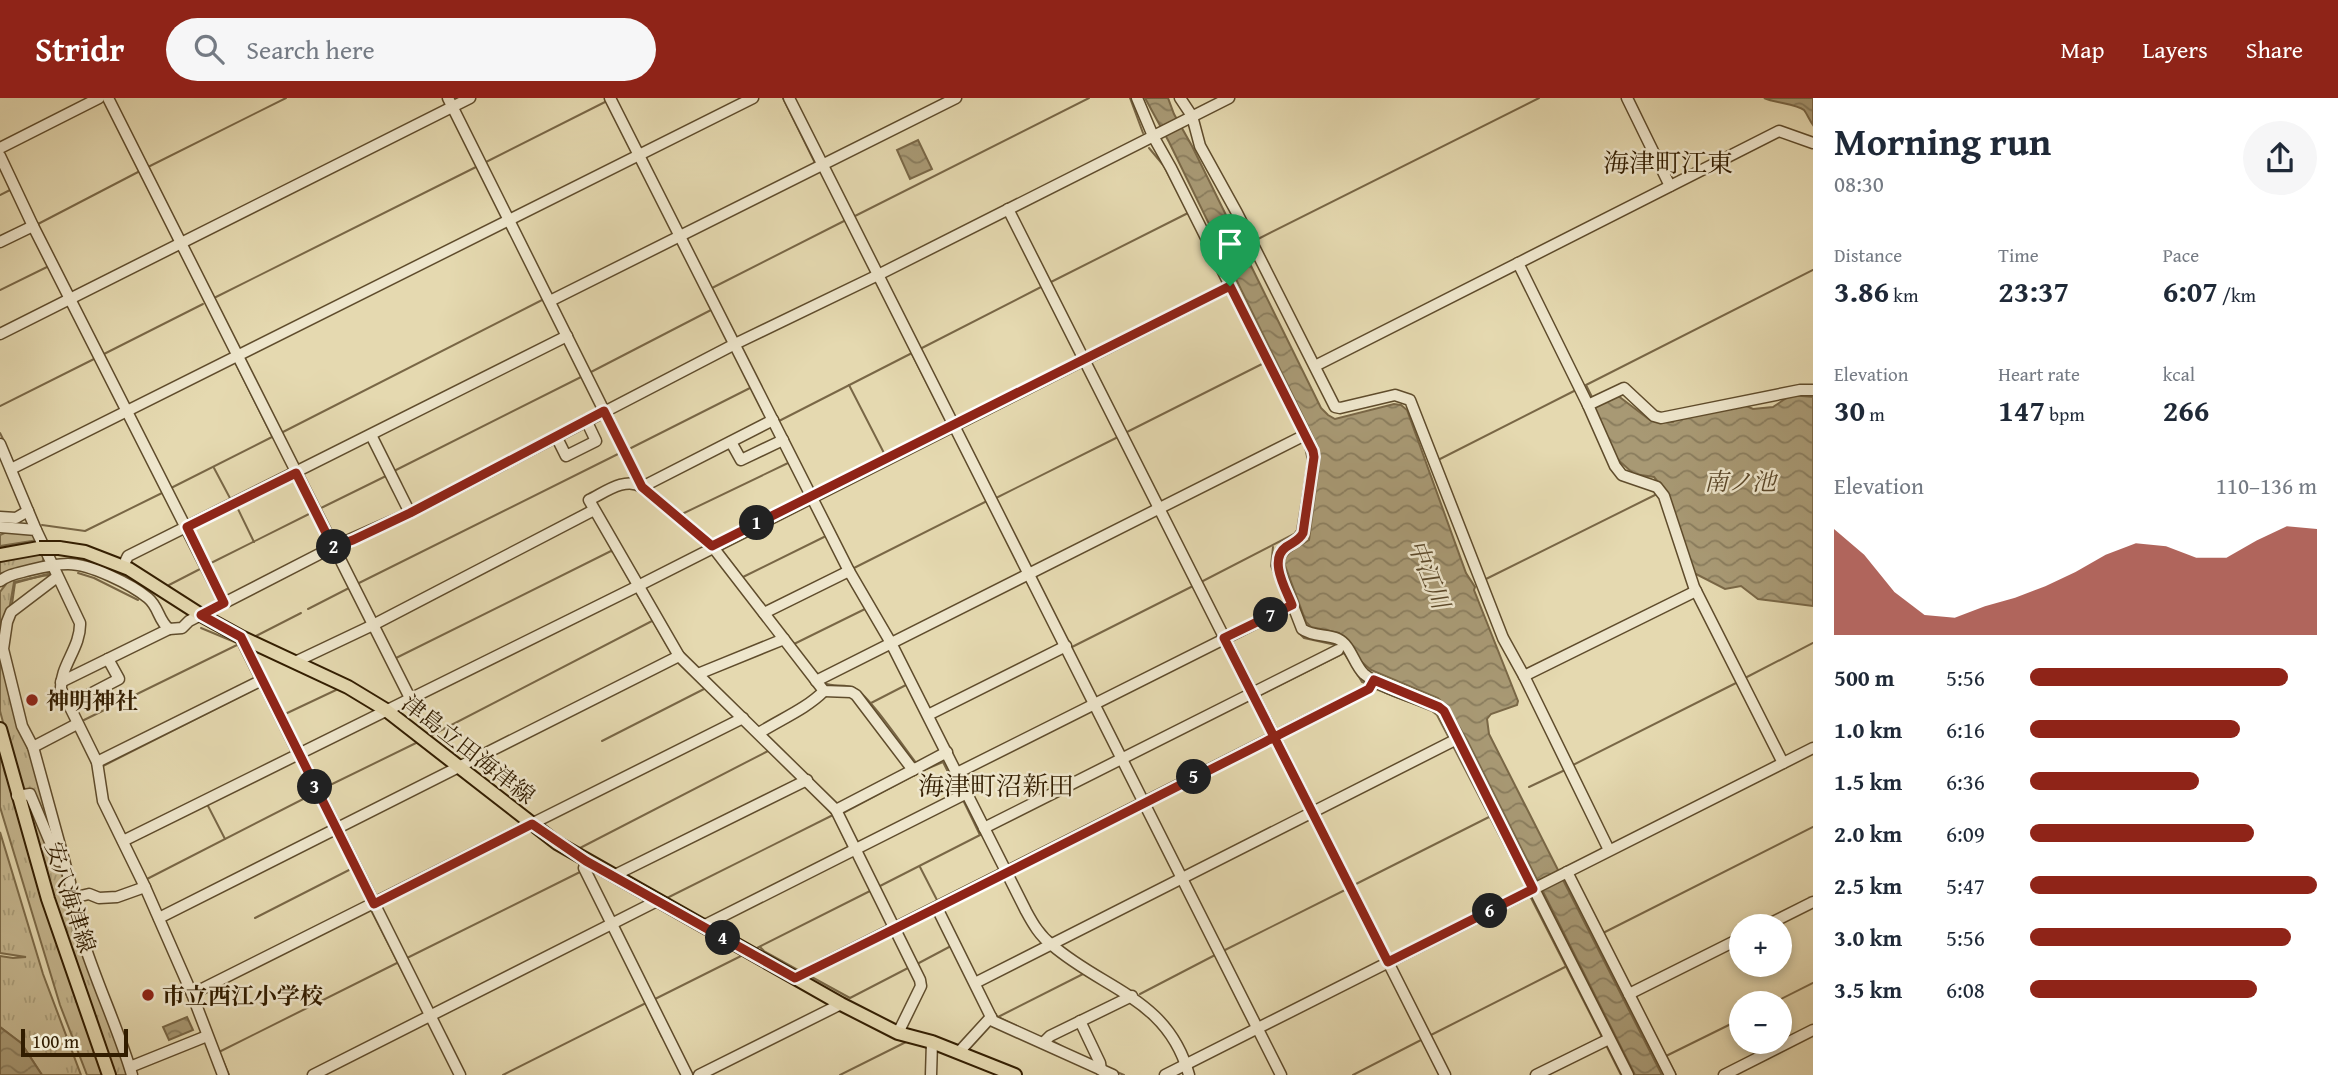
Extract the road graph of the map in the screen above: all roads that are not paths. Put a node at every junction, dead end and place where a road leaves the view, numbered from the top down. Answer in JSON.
{"nodes":[{"id":1,"x":99,"y":98,"type":"edge"},
{"id":2,"x":108,"y":98,"type":"edge"},
{"id":3,"x":471,"y":98,"type":"edge"},
{"id":4,"x":610,"y":98,"type":"edge"},
{"id":5,"x":753,"y":98,"type":"edge"},
{"id":6,"x":789,"y":98,"type":"edge"},
{"id":7,"x":956,"y":98,"type":"edge"},
{"id":8,"x":1137,"y":98,"type":"edge"},
{"id":9,"x":1180,"y":98,"type":"edge"},
{"id":10,"x":1229,"y":98,"type":"edge"},
{"id":11,"x":1627,"y":98,"type":"edge"},
{"id":12,"x":450,"y":103,"type":"edge"},
{"id":13,"x":1189,"y":118,"type":"junction"},
{"id":14,"x":1155,"y":135,"type":"junction"},
{"id":15,"x":1813,"y":144,"type":"edge"},
{"id":16,"x":0,"y":148,"type":"edge"},
{"id":17,"x":639,"y":155,"type":"junction"},
{"id":18,"x":0,"y":156,"type":"edge"},
{"id":19,"x":822,"y":164,"type":"junction"},
{"id":20,"x":1671,"y":186,"type":"junction"},
{"id":21,"x":1008,"y":209,"type":"junction"},
{"id":22,"x":510,"y":219,"type":"junction"},
{"id":23,"x":33,"y":226,"type":"junction"},
{"id":24,"x":680,"y":236,"type":"junction"},
{"id":25,"x":0,"y":242,"type":"edge"},
{"id":26,"x":181,"y":243,"type":"junction"},
{"id":27,"x":1518,"y":263,"type":"junction"},
{"id":28,"x":878,"y":275,"type":"junction"},
{"id":29,"x":1230,"y":286,"type":"junction"},
{"id":30,"x":71,"y":299,"type":"junction"},
{"id":31,"x":550,"y":301,"type":"junction"},
{"id":32,"x":0,"y":334,"type":"edge"},
{"id":33,"x":568,"y":336,"type":"junction"},
{"id":34,"x":735,"y":344,"type":"junction"},
{"id":35,"x":237,"y":356,"type":"junction"},
{"id":36,"x":1084,"y":359,"type":"junction"},
{"id":37,"x":1315,"y":366,"type":"junction"},
{"id":38,"x":1813,"y":390,"type":"edge"},
{"id":39,"x":1591,"y":403,"type":"junction"},
{"id":40,"x":127,"y":411,"type":"junction"},
{"id":41,"x":604,"y":411,"type":"junction"},
{"id":42,"x":586,"y":420,"type":"junction"},
{"id":43,"x":773,"y":420,"type":"junction"},
{"id":44,"x":953,"y":424,"type":"junction"},
{"id":45,"x":371,"y":435,"type":"junction"},
{"id":46,"x":1305,"y":435,"type":"junction"},
{"id":47,"x":556,"y":436,"type":"junction"},
{"id":48,"x":783,"y":440,"type":"junction"},
{"id":49,"x":731,"y":442,"type":"junction"},
{"id":50,"x":0,"y":444,"type":"edge"},
{"id":51,"x":11,"y":469,"type":"junction"},
{"id":52,"x":296,"y":473,"type":"junction"},
{"id":53,"x":642,"y":487,"type":"junction"},
{"id":54,"x":811,"y":496,"type":"junction"},
{"id":55,"x":1159,"y":508,"type":"junction"},
{"id":56,"x":594,"y":510,"type":"junction"},
{"id":57,"x":28,"y":511,"type":"junction"},
{"id":58,"x":410,"y":513,"type":"junction"},
{"id":59,"x":0,"y":517,"type":"edge"},
{"id":60,"x":0,"y":527,"type":"edge"},
{"id":61,"x":187,"y":527,"type":"junction"},
{"id":62,"x":36,"y":530,"type":"junction"},
{"id":63,"x":712,"y":546,"type":"junction"},
{"id":64,"x":333,"y":547,"type":"junction"},
{"id":65,"x":0,"y":555,"type":"edge"},
{"id":66,"x":120,"y":569,"type":"junction"},
{"id":67,"x":849,"y":571,"type":"junction"},
{"id":68,"x":55,"y":572,"type":"junction"},
{"id":69,"x":1028,"y":573,"type":"junction"},
{"id":70,"x":0,"y":581,"type":"edge"},
{"id":71,"x":637,"y":584,"type":"junction"},
{"id":72,"x":1696,"y":591,"type":"junction"},
{"id":73,"x":224,"y":603,"type":"junction"},
{"id":74,"x":1292,"y":605,"type":"junction"},
{"id":75,"x":764,"y":613,"type":"junction"},
{"id":76,"x":201,"y":615,"type":"junction"},
{"id":77,"x":373,"y":625,"type":"junction"},
{"id":78,"x":169,"y":629,"type":"junction"},
{"id":79,"x":241,"y":637,"type":"junction"},
{"id":80,"x":1224,"y":638,"type":"junction"},
{"id":81,"x":784,"y":639,"type":"junction"},
{"id":82,"x":891,"y":643,"type":"junction"},
{"id":83,"x":1066,"y":646,"type":"junction"},
{"id":84,"x":1345,"y":650,"type":"junction"},
{"id":85,"x":679,"y":656,"type":"junction"},
{"id":86,"x":108,"y":659,"type":"junction"},
{"id":87,"x":295,"y":662,"type":"junction"},
{"id":88,"x":698,"y":674,"type":"junction"},
{"id":89,"x":1524,"y":676,"type":"junction"},
{"id":90,"x":262,"y":680,"type":"junction"},
{"id":91,"x":1374,"y":680,"type":"junction"},
{"id":92,"x":816,"y":681,"type":"junction"},
{"id":93,"x":61,"y":682,"type":"junction"},
{"id":94,"x":824,"y":691,"type":"junction"},
{"id":95,"x":1253,"y":696,"type":"junction"},
{"id":96,"x":410,"y":698,"type":"junction"},
{"id":97,"x":1094,"y":703,"type":"junction"},
{"id":98,"x":69,"y":705,"type":"junction"},
{"id":99,"x":386,"y":710,"type":"junction"},
{"id":100,"x":928,"y":715,"type":"junction"},
{"id":101,"x":743,"y":718,"type":"junction"},
{"id":102,"x":77,"y":724,"type":"junction"},
{"id":103,"x":0,"y":729,"type":"edge"},
{"id":104,"x":759,"y":733,"type":"junction"},
{"id":105,"x":1274,"y":737,"type":"junction"},
{"id":106,"x":1457,"y":739,"type":"junction"},
{"id":107,"x":33,"y":747,"type":"junction"},
{"id":108,"x":1813,"y":748,"type":"edge"},
{"id":109,"x":947,"y":752,"type":"junction"},
{"id":110,"x":298,"y":754,"type":"junction"},
{"id":111,"x":1123,"y":761,"type":"junction"},
{"id":112,"x":97,"y":762,"type":"junction"},
{"id":113,"x":1783,"y":763,"type":"junction"},
{"id":114,"x":459,"y":768,"type":"junction"},
{"id":115,"x":913,"y":770,"type":"junction"},
{"id":116,"x":957,"y":773,"type":"junction"},
{"id":117,"x":807,"y":780,"type":"junction"},
{"id":118,"x":967,"y":793,"type":"junction"},
{"id":119,"x":17,"y":796,"type":"junction"},
{"id":120,"x":1144,"y":803,"type":"junction"},
{"id":121,"x":836,"y":810,"type":"junction"},
{"id":122,"x":1312,"y":812,"type":"junction"},
{"id":123,"x":532,"y":824,"type":"junction"},
{"id":124,"x":336,"y":829,"type":"junction"},
{"id":125,"x":986,"y":830,"type":"junction"},
{"id":126,"x":122,"y":841,"type":"junction"},
{"id":127,"x":855,"y":849,"type":"junction"},
{"id":128,"x":1609,"y":850,"type":"junction"},
{"id":129,"x":586,"y":861,"type":"junction"},
{"id":130,"x":1006,"y":872,"type":"junction"},
{"id":131,"x":1564,"y":872,"type":"junction"},
{"id":132,"x":614,"y":876,"type":"junction"},
{"id":133,"x":1182,"y":878,"type":"junction"},
{"id":134,"x":145,"y":887,"type":"junction"},
{"id":135,"x":1535,"y":888,"type":"junction"},
{"id":136,"x":72,"y":898,"type":"junction"},
{"id":137,"x":657,"y":901,"type":"junction"},
{"id":138,"x":1813,"y":902,"type":"edge"},
{"id":139,"x":374,"y":904,"type":"junction"},
{"id":140,"x":937,"y":908,"type":"junction"},
{"id":141,"x":1789,"y":914,"type":"edge"},
{"id":142,"x":159,"y":918,"type":"junction"},
{"id":143,"x":611,"y":925,"type":"junction"},
{"id":144,"x":703,"y":926,"type":"junction"},
{"id":145,"x":895,"y":929,"type":"junction"},
{"id":146,"x":1050,"y":944,"type":"junction"},
{"id":147,"x":1729,"y":944,"type":"edge"},
{"id":148,"x":1388,"y":962,"type":"junction"},
{"id":149,"x":795,"y":978,"type":"junction"},
{"id":150,"x":975,"y":983,"type":"junction"},
{"id":151,"x":1629,"y":993,"type":"junction"},
{"id":152,"x":192,"y":994,"type":"junction"},
{"id":153,"x":1132,"y":996,"type":"junction"},
{"id":154,"x":841,"y":1004,"type":"junction"},
{"id":155,"x":430,"y":1016,"type":"junction"},
{"id":156,"x":991,"y":1017,"type":"junction"},
{"id":157,"x":1080,"y":1021,"type":"junction"},
{"id":158,"x":1257,"y":1029,"type":"junction"},
{"id":159,"x":1813,"y":1030,"type":"edge"},
{"id":160,"x":898,"y":1033,"type":"junction"},
{"id":161,"x":207,"y":1036,"type":"junction"},
{"id":162,"x":1609,"y":1039,"type":"junction"},
{"id":163,"x":932,"y":1042,"type":"junction"},
{"id":164,"x":1043,"y":1043,"type":"junction"},
{"id":165,"x":959,"y":1052,"type":"junction"},
{"id":166,"x":133,"y":1070,"type":"edge"},
{"id":167,"x":1188,"y":1070,"type":"edge"},
{"id":168,"x":1109,"y":1074,"type":"edge"},
{"id":169,"x":109,"y":1075,"type":"edge"},
{"id":170,"x":223,"y":1075,"type":"edge"},
{"id":171,"x":313,"y":1075,"type":"edge"},
{"id":172,"x":460,"y":1075,"type":"edge"},
{"id":173,"x":687,"y":1075,"type":"edge"},
{"id":174,"x":699,"y":1075,"type":"edge"},
{"id":175,"x":931,"y":1075,"type":"edge"},
{"id":176,"x":1015,"y":1075,"type":"edge"},
{"id":177,"x":1165,"y":1075,"type":"edge"},
{"id":178,"x":1281,"y":1075,"type":"edge"},
{"id":179,"x":1445,"y":1075,"type":"edge"},
{"id":180,"x":1536,"y":1075,"type":"edge"},
{"id":181,"x":1628,"y":1075,"type":"edge"},
{"id":182,"x":1670,"y":1075,"type":"edge"},
{"id":183,"x":1724,"y":1075,"type":"edge"}],
"edges":[{"from":1,"to":16,"type":"street"},
{"from":2,"to":26,"type":"street"},
{"from":3,"to":12,"type":"street"},
{"from":4,"to":17,"type":"street"},
{"from":5,"to":17,"type":"street"},
{"from":6,"to":19,"type":"street"},
{"from":7,"to":19,"type":"street"},
{"from":8,"to":14,"type":"street"},
{"from":9,"to":13,"type":"street"},
{"from":10,"to":13,"type":"street"},
{"from":11,"to":20,"type":"street"},
{"from":12,"to":22,"type":"street"},
{"from":12,"to":26,"type":"street"},
{"from":13,"to":14,"type":"street"},
{"from":13,"to":37,"type":"street"},
{"from":14,"to":21,"type":"street"},
{"from":14,"to":29,"type":"street"},
{"from":15,"to":20,"type":"street"},
{"from":17,"to":22,"type":"street"},
{"from":17,"to":24,"type":"street"},
{"from":18,"to":23,"type":"street"},
{"from":19,"to":24,"type":"street"},
{"from":19,"to":28,"type":"street"},
{"from":20,"to":27,"type":"street"},
{"from":21,"to":28,"type":"street"},
{"from":21,"to":36,"type":"street"},
{"from":22,"to":31,"type":"street"},
{"from":22,"to":35,"type":"street"},
{"from":23,"to":25,"type":"street"},
{"from":23,"to":30,"type":"street"},
{"from":24,"to":31,"type":"street"},
{"from":24,"to":34,"type":"street"},
{"from":26,"to":30,"type":"street"},
{"from":26,"to":35,"type":"street"},
{"from":27,"to":37,"type":"street"},
{"from":27,"to":39,"type":"street"},
{"from":28,"to":34,"type":"street"},
{"from":28,"to":44,"type":"street"},
{"from":29,"to":36,"type":"street"},
{"from":29,"to":46,"type":"street"},
{"from":30,"to":32,"type":"street"},
{"from":30,"to":40,"type":"street"},
{"from":31,"to":33,"type":"street"},
{"from":33,"to":41,"type":"street"},
{"from":33,"to":45,"type":"street"},
{"from":34,"to":41,"type":"street"},
{"from":34,"to":43,"type":"street"},
{"from":35,"to":40,"type":"street"},
{"from":35,"to":52,"type":"street"},
{"from":36,"to":44,"type":"street"},
{"from":36,"to":55,"type":"street"},
{"from":37,"to":89,"type":"street"},
{"from":38,"to":39,"type":"street"},
{"from":39,"to":72,"type":"street"},
{"from":40,"to":51,"type":"street"},
{"from":40,"to":61,"type":"street"},
{"from":41,"to":42,"type":"street"},
{"from":41,"to":53,"type":"street"},
{"from":42,"to":47,"type":"street"},
{"from":42,"to":47,"type":"street"},
{"from":43,"to":48,"type":"street"},
{"from":43,"to":49,"type":"street"},
{"from":44,"to":54,"type":"street"},
{"from":44,"to":69,"type":"street"},
{"from":45,"to":52,"type":"street"},
{"from":45,"to":58,"type":"street"},
{"from":46,"to":55,"type":"street"},
{"from":46,"to":74,"type":"street"},
{"from":47,"to":58,"type":"street"},
{"from":48,"to":49,"type":"street"},
{"from":48,"to":54,"type":"street"},
{"from":49,"to":53,"type":"street"},
{"from":50,"to":51,"type":"street"},
{"from":51,"to":57,"type":"street"},
{"from":52,"to":61,"type":"street"},
{"from":52,"to":64,"type":"street"},
{"from":53,"to":56,"type":"street"},
{"from":53,"to":63,"type":"street"},
{"from":54,"to":63,"type":"street"},
{"from":54,"to":67,"type":"street"},
{"from":55,"to":69,"type":"street"},
{"from":55,"to":80,"type":"street"},
{"from":56,"to":71,"type":"street"},
{"from":56,"to":77,"type":"street"},
{"from":57,"to":59,"type":"street"},
{"from":57,"to":62,"type":"street"},
{"from":58,"to":64,"type":"street"},
{"from":60,"to":62,"type":"street"},
{"from":61,"to":66,"type":"street"},
{"from":61,"to":73,"type":"street"},
{"from":62,"to":68,"type":"street"},
{"from":63,"to":71,"type":"street"},
{"from":63,"to":75,"type":"street"},
{"from":64,"to":73,"type":"street"},
{"from":64,"to":77,"type":"street"},
{"from":65,"to":76,"type":"main road","name":"津島立田海津線","bridge":true},
{"from":66,"to":68,"type":"street"},
{"from":66,"to":78,"type":"street"},
{"from":67,"to":75,"type":"street"},
{"from":67,"to":82,"type":"street"},
{"from":68,"to":70,"type":"street"},
{"from":68,"to":93,"type":"street"},
{"from":68,"to":107,"type":"street"},
{"from":69,"to":82,"type":"street"},
{"from":69,"to":83,"type":"street"},
{"from":71,"to":85,"type":"street"},
{"from":71,"to":96,"type":"street"},
{"from":72,"to":89,"type":"street"},
{"from":72,"to":113,"type":"street"},
{"from":73,"to":76,"type":"street"},
{"from":74,"to":80,"type":"street"},
{"from":74,"to":84,"type":"street"},
{"from":75,"to":81,"type":"street"},
{"from":76,"to":78,"type":"street"},
{"from":76,"to":79,"type":"main road","name":"津島立田海津線"},
{"from":77,"to":87,"type":"street"},
{"from":77,"to":96,"type":"street"},
{"from":78,"to":86,"type":"street"},
{"from":79,"to":87,"type":"main road","name":"津島立田海津線"},
{"from":79,"to":90,"type":"street"},
{"from":80,"to":95,"type":"street"},
{"from":80,"to":97,"type":"street"},
{"from":81,"to":88,"type":"street"},
{"from":81,"to":92,"type":"street"},
{"from":82,"to":92,"type":"street"},
{"from":82,"to":100,"type":"street"},
{"from":83,"to":97,"type":"street"},
{"from":83,"to":100,"type":"street"},
{"from":84,"to":91,"type":"street"},
{"from":84,"to":95,"type":"street"},
{"from":85,"to":88,"type":"street"},
{"from":85,"to":114,"type":"street"},
{"from":86,"to":93,"type":"street"},
{"from":86,"to":98,"type":"street"},
{"from":87,"to":99,"type":"main road","name":"津島立田海津線"},
{"from":88,"to":101,"type":"street"},
{"from":89,"to":128,"type":"street"},
{"from":90,"to":110,"type":"street"},
{"from":90,"to":112,"type":"street"},
{"from":91,"to":105,"type":"street"},
{"from":91,"to":106,"type":"street"},
{"from":92,"to":94,"type":"street"},
{"from":93,"to":98,"type":"street"},
{"from":94,"to":104,"type":"street"},
{"from":94,"to":115,"type":"street"},
{"from":95,"to":105,"type":"street"},
{"from":95,"to":111,"type":"street"},
{"from":96,"to":99,"type":"street"},
{"from":97,"to":111,"type":"street"},
{"from":97,"to":116,"type":"street"},
{"from":98,"to":102,"type":"street"},
{"from":99,"to":110,"type":"street"},
{"from":99,"to":114,"type":"main road","name":"津島立田海津線"},
{"from":100,"to":109,"type":"street"},
{"from":101,"to":104,"type":"street"},
{"from":101,"to":123,"type":"street"},
{"from":102,"to":107,"type":"street"},
{"from":102,"to":112,"type":"street"},
{"from":103,"to":119,"type":"main road","name":"安八海津線"},
{"from":104,"to":117,"type":"street"},
{"from":105,"to":120,"type":"street"},
{"from":105,"to":122,"type":"street"},
{"from":106,"to":122,"type":"street"},
{"from":106,"to":135,"type":"street"},
{"from":107,"to":136,"type":"street"},
{"from":108,"to":113,"type":"street"},
{"from":109,"to":115,"type":"street"},
{"from":109,"to":116,"type":"street"},
{"from":110,"to":124,"type":"street"},
{"from":110,"to":126,"type":"street"},
{"from":111,"to":120,"type":"street"},
{"from":111,"to":125,"type":"street"},
{"from":112,"to":126,"type":"street"},
{"from":113,"to":128,"type":"street"},
{"from":114,"to":123,"type":"main road","name":"津島立田海津線"},
{"from":114,"to":124,"type":"street"},
{"from":115,"to":121,"type":"street"},
{"from":116,"to":118,"type":"street"},
{"from":117,"to":121,"type":"street"},
{"from":117,"to":132,"type":"street"},
{"from":118,"to":125,"type":"street"},
{"from":118,"to":127,"type":"street"},
{"from":119,"to":136,"type":"street"},
{"from":119,"to":169,"type":"main road","name":"安八海津線"},
{"from":120,"to":130,"type":"street"},
{"from":120,"to":133,"type":"street"},
{"from":121,"to":127,"type":"street"},
{"from":122,"to":133,"type":"street"},
{"from":122,"to":148,"type":"street"},
{"from":123,"to":129,"type":"main road","name":"津島立田海津線"},
{"from":123,"to":139,"type":"street"},
{"from":124,"to":139,"type":"street"},
{"from":124,"to":142,"type":"street"},
{"from":125,"to":130,"type":"street"},
{"from":126,"to":134,"type":"street"},
{"from":127,"to":144,"type":"street"},
{"from":127,"to":145,"type":"street"},
{"from":128,"to":131,"type":"street"},
{"from":129,"to":132,"type":"main road","name":"津島立田海津線"},
{"from":129,"to":143,"type":"street"},
{"from":130,"to":140,"type":"street"},
{"from":130,"to":146,"type":"street"},
{"from":131,"to":135,"type":"street"},
{"from":131,"to":151,"type":"street"},
{"from":132,"to":137,"type":"main road","name":"津島立田海津線"},
{"from":133,"to":146,"type":"street"},
{"from":133,"to":158,"type":"street"},
{"from":134,"to":136,"type":"street"},
{"from":134,"to":142,"type":"street"},
{"from":135,"to":148,"type":"street"},
{"from":135,"to":162,"type":"street"},
{"from":136,"to":166,"type":"street"},
{"from":137,"to":143,"type":"street"},
{"from":137,"to":144,"type":"main road","name":"津島立田海津線"},
{"from":138,"to":141,"type":"street"},
{"from":139,"to":152,"type":"street"},
{"from":139,"to":155,"type":"street"},
{"from":140,"to":145,"type":"street"},
{"from":140,"to":150,"type":"street"},
{"from":142,"to":152,"type":"street"},
{"from":143,"to":155,"type":"street"},
{"from":143,"to":173,"type":"street"},
{"from":144,"to":149,"type":"main road","name":"津島立田海津線"},
{"from":145,"to":149,"type":"street"},
{"from":145,"to":160,"type":"street"},
{"from":146,"to":150,"type":"street"},
{"from":146,"to":153,"type":"street"},
{"from":147,"to":151,"type":"street"},
{"from":148,"to":158,"type":"street"},
{"from":148,"to":179,"type":"street"},
{"from":149,"to":154,"type":"main road","name":"津島立田海津線"},
{"from":150,"to":156,"type":"street"},
{"from":151,"to":182,"type":"street"},
{"from":152,"to":161,"type":"street"},
{"from":153,"to":157,"type":"street"},
{"from":153,"to":167,"type":"street"},
{"from":154,"to":160,"type":"main road","name":"津島立田海津線"},
{"from":154,"to":174,"type":"street"},
{"from":155,"to":171,"type":"street"},
{"from":155,"to":172,"type":"street"},
{"from":156,"to":164,"type":"street"},
{"from":156,"to":165,"type":"street"},
{"from":157,"to":164,"type":"street"},
{"from":157,"to":168,"type":"street"},
{"from":158,"to":167,"type":"street"},
{"from":158,"to":178,"type":"street"},
{"from":159,"to":183,"type":"street"},
{"from":160,"to":163,"type":"main road","name":"津島立田海津線"},
{"from":161,"to":166,"type":"street"},
{"from":161,"to":170,"type":"street"},
{"from":162,"to":180,"type":"street"},
{"from":162,"to":181,"type":"street"},
{"from":163,"to":165,"type":"main road","name":"津島立田海津線"},
{"from":163,"to":175,"type":"street"},
{"from":164,"to":168,"type":"street"},
{"from":165,"to":176,"type":"main road","name":"津島立田海津線"},
{"from":167,"to":177,"type":"street"}]}
